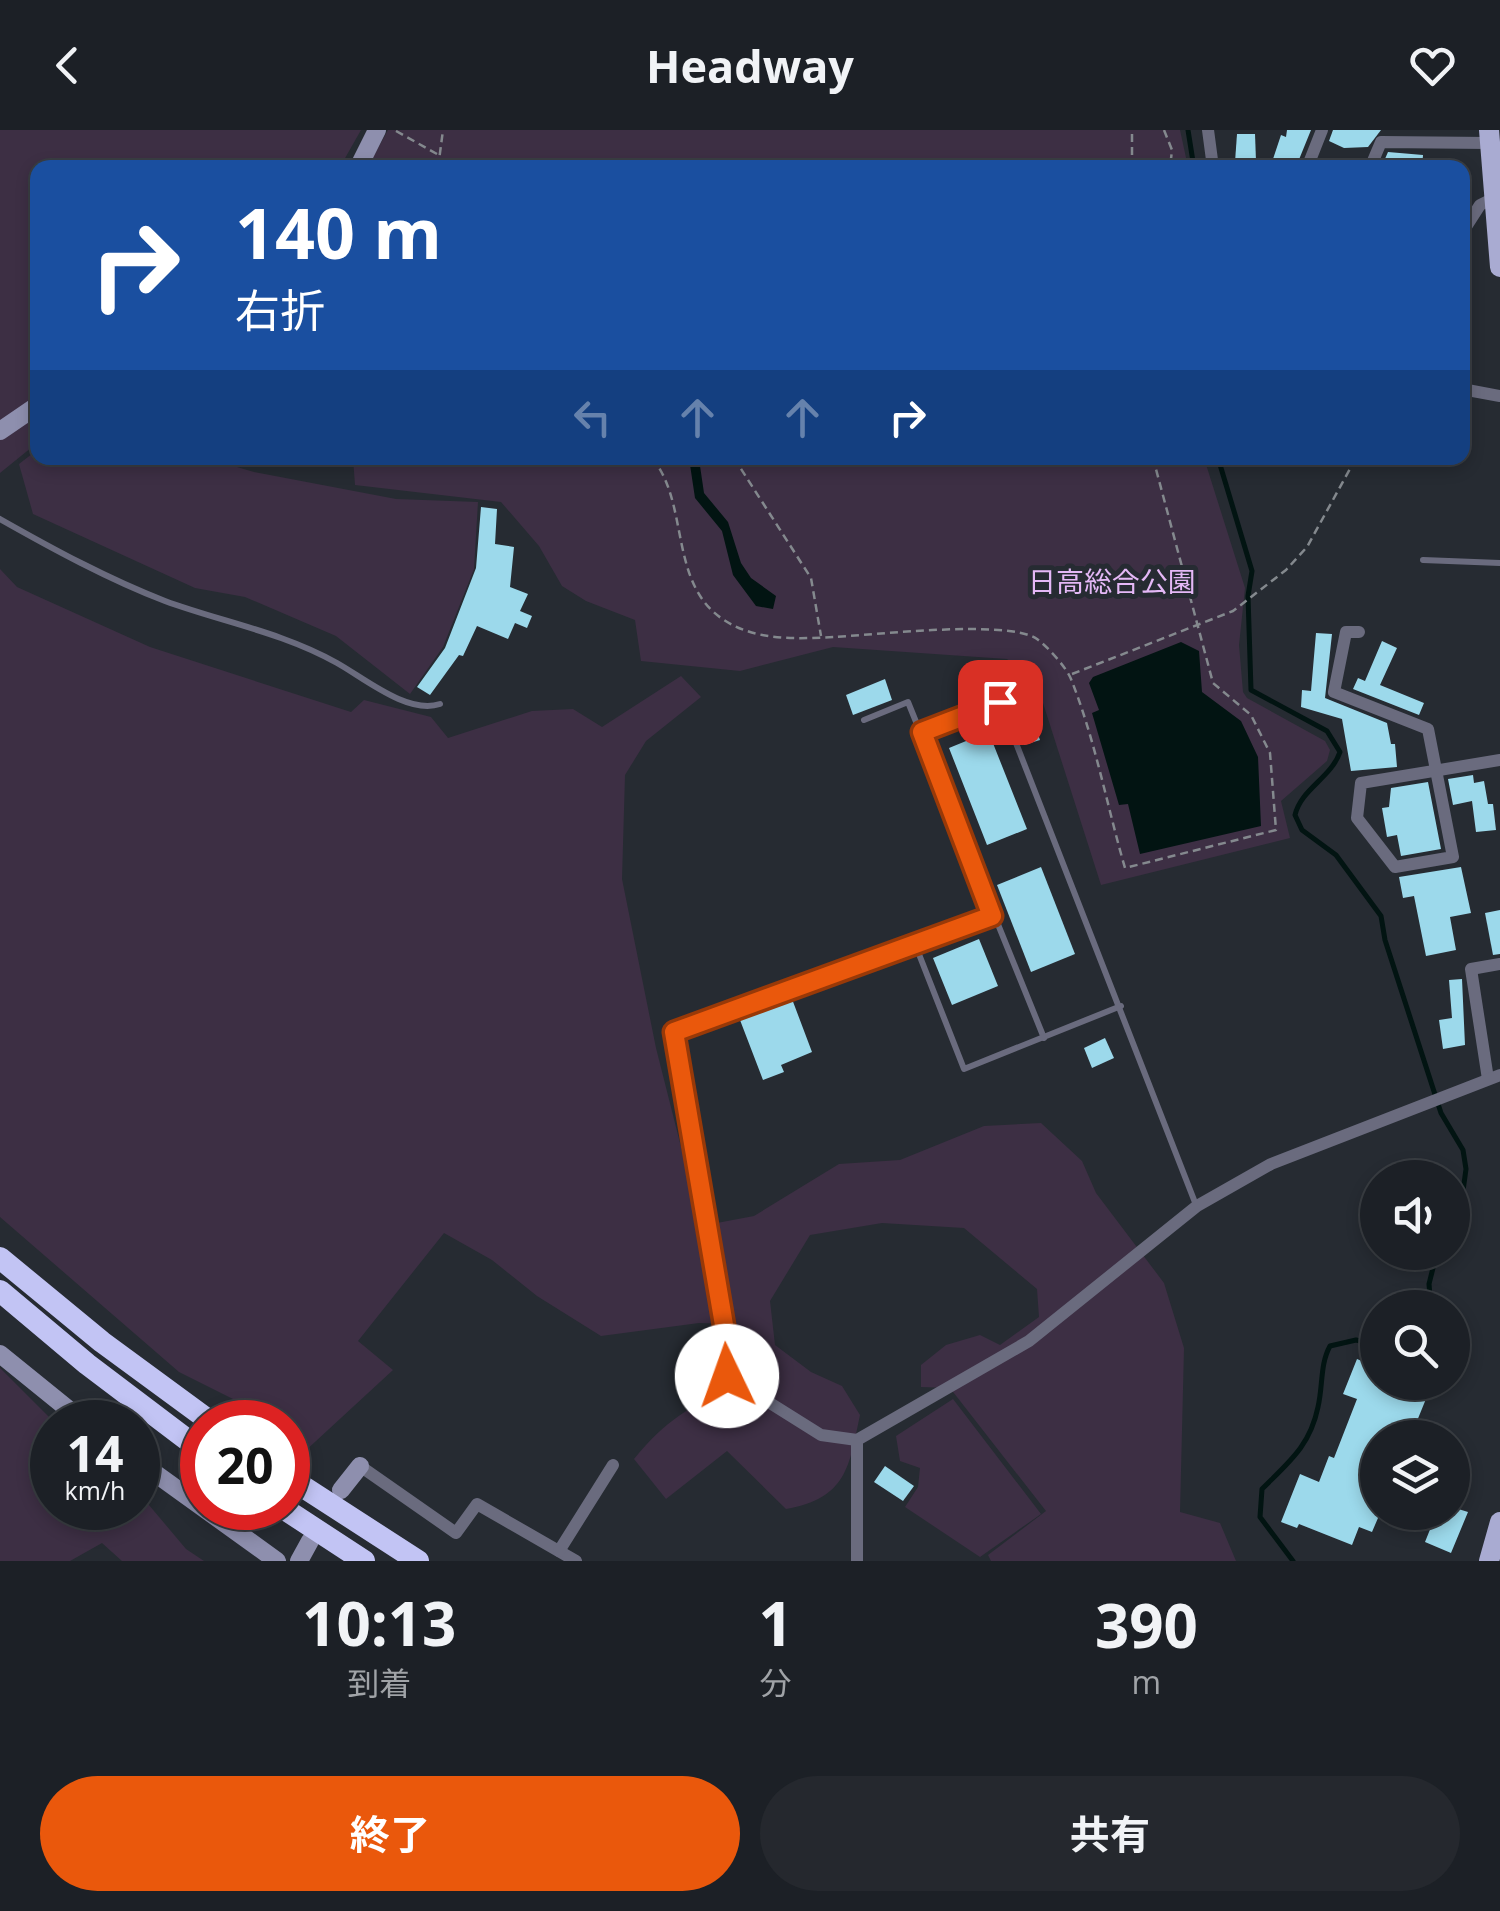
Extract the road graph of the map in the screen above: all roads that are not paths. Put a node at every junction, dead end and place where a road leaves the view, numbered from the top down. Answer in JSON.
{"nodes":[{"id":1,"x":378,"y":130,"type":"edge"},
{"id":2,"x":1208,"y":130,"type":"edge"},
{"id":3,"x":1322,"y":130,"type":"edge"},
{"id":4,"x":1386,"y":136,"type":"edge"},
{"id":5,"x":1489,"y":137,"type":"edge"},
{"id":6,"x":362,"y":160,"type":"edge"},
{"id":7,"x":1212,"y":160,"type":"dead end"},
{"id":8,"x":1309,"y":160,"type":"edge"},
{"id":9,"x":1374,"y":160,"type":"edge"},
{"id":10,"x":1496,"y":208,"type":"edge"},
{"id":11,"x":1470,"y":221,"type":"edge"},
{"id":12,"x":1500,"y":268,"type":"edge"},
{"id":13,"x":1470,"y":390,"type":"edge"},
{"id":14,"x":1500,"y":396,"type":"edge"},
{"id":15,"x":30,"y":410,"type":"edge"},
{"id":16,"x":0,"y":431,"type":"edge"},
{"id":17,"x":0,"y":520,"type":"edge"},
{"id":18,"x":1423,"y":560,"type":"dead end"},
{"id":19,"x":1500,"y":564,"type":"edge"},
{"id":20,"x":1360,"y":632,"type":"dead end"},
{"id":21,"x":440,"y":704,"type":"dead end"},
{"id":22,"x":864,"y":720,"type":"dead end"},
{"id":23,"x":922,"y":732,"type":"junction"},
{"id":24,"x":1500,"y":760,"type":"edge"},
{"id":25,"x":1438,"y":770,"type":"junction"},
{"id":26,"x":992,"y":916,"type":"junction"},
{"id":27,"x":915,"y":944,"type":"junction"},
{"id":28,"x":1500,"y":964,"type":"edge"},
{"id":29,"x":1121,"y":1006,"type":"junction"},
{"id":30,"x":1044,"y":1038,"type":"junction"},
{"id":31,"x":1494,"y":1077,"type":"edge"},
{"id":32,"x":1197,"y":1206,"type":"junction"},
{"id":33,"x":0,"y":1258,"type":"edge"},
{"id":34,"x":0,"y":1292,"type":"edge"},
{"id":35,"x":0,"y":1354,"type":"edge"},
{"id":36,"x":727,"y":1376,"type":"joint"},
{"id":37,"x":57,"y":1400,"type":"edge"},
{"id":38,"x":181,"y":1400,"type":"edge"},
{"id":39,"x":180,"y":1434,"type":"edge"},
{"id":40,"x":858,"y":1440,"type":"junction"},
{"id":41,"x":613,"y":1465,"type":"dead end"},
{"id":42,"x":360,"y":1466,"type":"joint"},
{"id":43,"x":160,"y":1477,"type":"edge"},
{"id":44,"x":341,"y":1490,"type":"dead end"},
{"id":45,"x":310,"y":1491,"type":"edge"},
{"id":46,"x":1500,"y":1522,"type":"edge"},
{"id":47,"x":310,"y":1525,"type":"edge"},
{"id":48,"x":310,"y":1541,"type":"dead end"},
{"id":49,"x":559,"y":1551,"type":"junction"},
{"id":50,"x":855,"y":1560,"type":"edge"},
{"id":51,"x":278,"y":1561,"type":"edge"},
{"id":52,"x":299,"y":1561,"type":"edge"},
{"id":53,"x":364,"y":1561,"type":"edge"},
{"id":54,"x":418,"y":1561,"type":"edge"},
{"id":55,"x":576,"y":1561,"type":"edge"},
{"id":56,"x":1489,"y":1561,"type":"edge"}],
"edges":[{"from":1,"to":6,"type":"street"},
{"from":2,"to":7,"type":"street"},
{"from":3,"to":8,"type":"street"},
{"from":4,"to":5,"type":"street"},
{"from":4,"to":9,"type":"street"},
{"from":5,"to":10,"type":"main road"},
{"from":10,"to":11,"type":"street"},
{"from":10,"to":12,"type":"main road"},
{"from":13,"to":14,"type":"street"},
{"from":15,"to":16,"type":"street"},
{"from":17,"to":21,"type":"lane"},
{"from":18,"to":19,"type":"lane"},
{"from":20,"to":25,"type":"street"},
{"from":22,"to":23,"type":"lane"},
{"from":23,"to":26,"type":"lane"},
{"from":23,"to":29,"type":"lane"},
{"from":24,"to":25,"type":"street"},
{"from":25,"to":25,"type":"street"},
{"from":26,"to":27,"type":"lane"},
{"from":26,"to":30,"type":"lane"},
{"from":27,"to":30,"type":"lane"},
{"from":27,"to":36,"type":"lane"},
{"from":28,"to":31,"type":"street"},
{"from":29,"to":30,"type":"lane"},
{"from":29,"to":32,"type":"lane"},
{"from":31,"to":32,"type":"street"},
{"from":32,"to":40,"type":"street"},
{"from":33,"to":38,"type":"highway"},
{"from":34,"to":39,"type":"highway"},
{"from":35,"to":37,"type":"street"},
{"from":36,"to":40,"type":"street"},
{"from":40,"to":50,"type":"street"},
{"from":41,"to":49,"type":"street"},
{"from":42,"to":44,"type":"street"},
{"from":42,"to":49,"type":"street"},
{"from":43,"to":51,"type":"street"},
{"from":45,"to":54,"type":"highway"},
{"from":46,"to":56,"type":"main road"},
{"from":47,"to":53,"type":"highway"},
{"from":48,"to":52,"type":"street"},
{"from":49,"to":55,"type":"street"}]}
